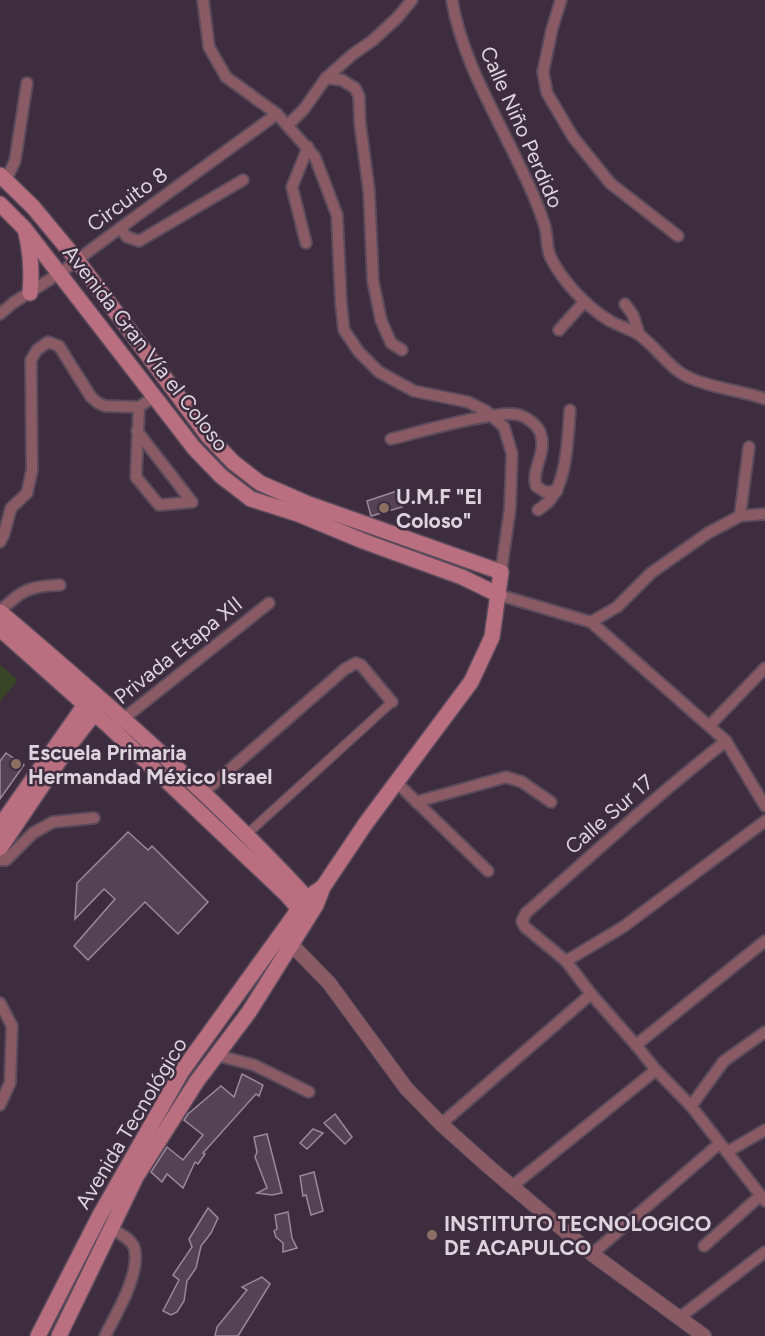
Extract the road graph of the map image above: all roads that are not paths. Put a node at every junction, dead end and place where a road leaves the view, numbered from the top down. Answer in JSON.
{"nodes":[{"id":1,"x":203,"y":0,"type":"edge"},
{"id":2,"x":412,"y":0,"type":"edge"},
{"id":3,"x":452,"y":0,"type":"edge"},
{"id":4,"x":561,"y":0,"type":"edge"},
{"id":5,"x":326,"y":78,"type":"junction"},
{"id":6,"x":27,"y":83,"type":"dead end"},
{"id":7,"x":278,"y":114,"type":"junction"},
{"id":8,"x":288,"y":125,"type":"junction"},
{"id":9,"x":308,"y":147,"type":"junction"},
{"id":10,"x":3,"y":178,"type":"edge"},
{"id":11,"x":243,"y":180,"type":"dead end"},
{"id":12,"x":0,"y":204,"type":"edge"},
{"id":13,"x":24,"y":228,"type":"junction"},
{"id":14,"x":120,"y":228,"type":"junction"},
{"id":15,"x":678,"y":236,"type":"dead end"},
{"id":16,"x":306,"y":243,"type":"dead end"},
{"id":17,"x":77,"y":260,"type":"junction"},
{"id":18,"x":60,"y":273,"type":"junction"},
{"id":19,"x":30,"y":293,"type":"junction"},
{"id":20,"x":584,"y":302,"type":"junction"},
{"id":21,"x":625,"y":304,"type":"dead end"},
{"id":22,"x":0,"y":314,"type":"edge"},
{"id":23,"x":559,"y":330,"type":"dead end"},
{"id":24,"x":639,"y":334,"type":"junction"},
{"id":25,"x":402,"y":350,"type":"dead end"},
{"id":26,"x":155,"y":396,"type":"junction"},
{"id":27,"x":765,"y":399,"type":"edge"},
{"id":28,"x":139,"y":407,"type":"junction"},
{"id":29,"x":570,"y":410,"type":"dead end"},
{"id":30,"x":494,"y":416,"type":"junction"},
{"id":31,"x":137,"y":431,"type":"junction"},
{"id":32,"x":391,"y":439,"type":"dead end"},
{"id":33,"x":749,"y":447,"type":"dead end"},
{"id":34,"x":557,"y":491,"type":"junction"},
{"id":35,"x":538,"y":510,"type":"dead end"},
{"id":36,"x":765,"y":514,"type":"edge"},
{"id":37,"x":740,"y":516,"type":"junction"},
{"id":38,"x":0,"y":542,"type":"edge"},
{"id":39,"x":501,"y":572,"type":"junction"},
{"id":40,"x":60,"y":585,"type":"dead end"},
{"id":41,"x":499,"y":595,"type":"junction"},
{"id":42,"x":268,"y":603,"type":"dead end"},
{"id":43,"x":0,"y":611,"type":"edge"},
{"id":44,"x":591,"y":622,"type":"junction"},
{"id":45,"x":0,"y":629,"type":"edge"},
{"id":46,"x":765,"y":668,"type":"edge"},
{"id":47,"x":99,"y":696,"type":"junction"},
{"id":48,"x":392,"y":702,"type":"joint"},
{"id":49,"x":89,"y":710,"type":"junction"},
{"id":50,"x":117,"y":723,"type":"junction"},
{"id":51,"x":710,"y":725,"type":"junction"},
{"id":52,"x":726,"y":741,"type":"junction"},
{"id":53,"x":397,"y":783,"type":"junction"},
{"id":54,"x":203,"y":793,"type":"junction"},
{"id":55,"x":416,"y":802,"type":"junction"},
{"id":56,"x":551,"y":802,"type":"dead end"},
{"id":57,"x":765,"y":806,"type":"edge"},
{"id":58,"x":94,"y":818,"type":"dead end"},
{"id":59,"x":765,"y":821,"type":"edge"},
{"id":60,"x":0,"y":826,"type":"edge"},
{"id":61,"x":246,"y":835,"type":"junction"},
{"id":62,"x":0,"y":848,"type":"edge"},
{"id":63,"x":0,"y":860,"type":"edge"},
{"id":64,"x":488,"y":871,"type":"dead end"},
{"id":65,"x":308,"y":907,"type":"junction"},
{"id":66,"x":765,"y":941,"type":"edge"},
{"id":67,"x":292,"y":945,"type":"junction"},
{"id":68,"x":566,"y":961,"type":"junction"},
{"id":69,"x":591,"y":994,"type":"junction"},
{"id":70,"x":0,"y":1003,"type":"edge"},
{"id":71,"x":765,"y":1032,"type":"edge"},
{"id":72,"x":636,"y":1045,"type":"junction"},
{"id":73,"x":216,"y":1055,"type":"junction"},
{"id":74,"x":656,"y":1070,"type":"junction"},
{"id":75,"x":309,"y":1092,"type":"dead end"},
{"id":76,"x":0,"y":1105,"type":"edge"},
{"id":77,"x":691,"y":1106,"type":"junction"},
{"id":78,"x":441,"y":1124,"type":"junction"},
{"id":79,"x":765,"y":1130,"type":"edge"},
{"id":80,"x":723,"y":1148,"type":"junction"},
{"id":81,"x":511,"y":1187,"type":"junction"},
{"id":82,"x":763,"y":1198,"type":"edge"},
{"id":83,"x":112,"y":1229,"type":"junction"},
{"id":84,"x":704,"y":1246,"type":"dead end"},
{"id":85,"x":765,"y":1252,"type":"edge"},
{"id":86,"x":592,"y":1254,"type":"junction"},
{"id":87,"x":679,"y":1318,"type":"junction"},
{"id":88,"x":38,"y":1336,"type":"edge"},
{"id":89,"x":59,"y":1336,"type":"edge"},
{"id":90,"x":105,"y":1336,"type":"edge"},
{"id":91,"x":704,"y":1336,"type":"edge"}],
"edges":[{"from":1,"to":7,"type":"street"},
{"from":2,"to":5,"type":"street"},
{"from":3,"to":20,"type":"street","name":"Calle Niño Perdido"},
{"from":4,"to":15,"type":"street"},
{"from":5,"to":8,"type":"street"},
{"from":5,"to":25,"type":"street"},
{"from":6,"to":10,"type":"street"},
{"from":7,"to":8,"type":"street"},
{"from":7,"to":14,"type":"street","name":"Circuito 8"},
{"from":8,"to":9,"type":"street"},
{"from":9,"to":16,"type":"street"},
{"from":9,"to":30,"type":"street"},
{"from":10,"to":17,"type":"main road","name":"Avenida Gran Vía el Coloso"},
{"from":11,"to":14,"type":"street"},
{"from":12,"to":13,"type":"main road","name":"Avenida Gran Vía el Coloso"},
{"from":13,"to":18,"type":"main road","name":"Avenida Gran Vía el Coloso"},
{"from":13,"to":19,"type":"main road"},
{"from":14,"to":17,"type":"street","name":"Circuito 8"},
{"from":17,"to":18,"type":"street","name":"Circuito 8"},
{"from":17,"to":39,"type":"main road","name":"Avenida Gran Vía el Coloso"},
{"from":18,"to":19,"type":"street","name":"Circuito 8"},
{"from":18,"to":26,"type":"main road","name":"Avenida Gran Vía el Coloso"},
{"from":19,"to":22,"type":"street","name":"Circuito 8"},
{"from":20,"to":23,"type":"street"},
{"from":20,"to":24,"type":"street","name":"Calle Niño Perdido"},
{"from":21,"to":24,"type":"street"},
{"from":24,"to":27,"type":"street","name":"Calle Niño Perdido"},
{"from":26,"to":28,"type":"street"},
{"from":26,"to":41,"type":"main road","name":"Avenida Gran Vía el Coloso"},
{"from":28,"to":31,"type":"street"},
{"from":28,"to":38,"type":"street"},
{"from":29,"to":34,"type":"street"},
{"from":30,"to":32,"type":"street"},
{"from":30,"to":34,"type":"street"},
{"from":30,"to":39,"type":"street"},
{"from":31,"to":31,"type":"street"},
{"from":33,"to":37,"type":"street"},
{"from":34,"to":35,"type":"street"},
{"from":36,"to":37,"type":"street"},
{"from":37,"to":44,"type":"street"},
{"from":39,"to":41,"type":"main road","name":"Avenida Tecnológico"},
{"from":40,"to":43,"type":"street"},
{"from":41,"to":44,"type":"street","name":"Avenida Gran Vía el Coloso"},
{"from":41,"to":53,"type":"main road","name":"Avenida Tecnológico"},
{"from":42,"to":50,"type":"street","name":"Privada Etapa XII"},
{"from":43,"to":47,"type":"main road"},
{"from":44,"to":51,"type":"street","name":"Avenida Gran Vía el Coloso"},
{"from":45,"to":49,"type":"main road"},
{"from":46,"to":51,"type":"street"},
{"from":47,"to":49,"type":"main road"},
{"from":47,"to":50,"type":"main road"},
{"from":48,"to":54,"type":"street"},
{"from":48,"to":61,"type":"street"},
{"from":49,"to":50,"type":"main road"},
{"from":49,"to":60,"type":"main road"},
{"from":49,"to":62,"type":"main road"},
{"from":50,"to":54,"type":"main road"},
{"from":50,"to":65,"type":"main road"},
{"from":51,"to":52,"type":"street","name":"Avenida Gran Vía el Coloso"},
{"from":52,"to":57,"type":"street","name":"Avenida Gran Vía el Coloso"},
{"from":52,"to":68,"type":"street","name":"Calle Sur 17"},
{"from":53,"to":55,"type":"street"},
{"from":53,"to":65,"type":"main road","name":"Avenida Tecnológico"},
{"from":54,"to":61,"type":"main road"},
{"from":55,"to":56,"type":"street"},
{"from":55,"to":64,"type":"street"},
{"from":58,"to":63,"type":"street"},
{"from":59,"to":68,"type":"street"},
{"from":61,"to":65,"type":"main road"},
{"from":65,"to":67,"type":"main road","name":"Avenida Tecnológico"},
{"from":65,"to":88,"type":"main road","name":"Avenida Tecnológico"},
{"from":66,"to":72,"type":"street"},
{"from":67,"to":73,"type":"main road","name":"Avenida Tecnológico"},
{"from":67,"to":78,"type":"street"},
{"from":68,"to":69,"type":"street"},
{"from":69,"to":72,"type":"street"},
{"from":69,"to":78,"type":"street"},
{"from":70,"to":76,"type":"street"},
{"from":71,"to":77,"type":"street"},
{"from":72,"to":74,"type":"street"},
{"from":73,"to":75,"type":"street"},
{"from":73,"to":83,"type":"main road","name":"Avenida Tecnológico"},
{"from":74,"to":77,"type":"street"},
{"from":74,"to":81,"type":"street"},
{"from":77,"to":80,"type":"street"},
{"from":78,"to":81,"type":"street"},
{"from":79,"to":80,"type":"street"},
{"from":80,"to":82,"type":"street"},
{"from":80,"to":86,"type":"street"},
{"from":81,"to":86,"type":"street"},
{"from":82,"to":84,"type":"street"},
{"from":83,"to":89,"type":"main road","name":"Avenida Tecnológico"},
{"from":83,"to":90,"type":"street"},
{"from":85,"to":87,"type":"street"},
{"from":86,"to":87,"type":"street"},
{"from":87,"to":91,"type":"street"}]}
